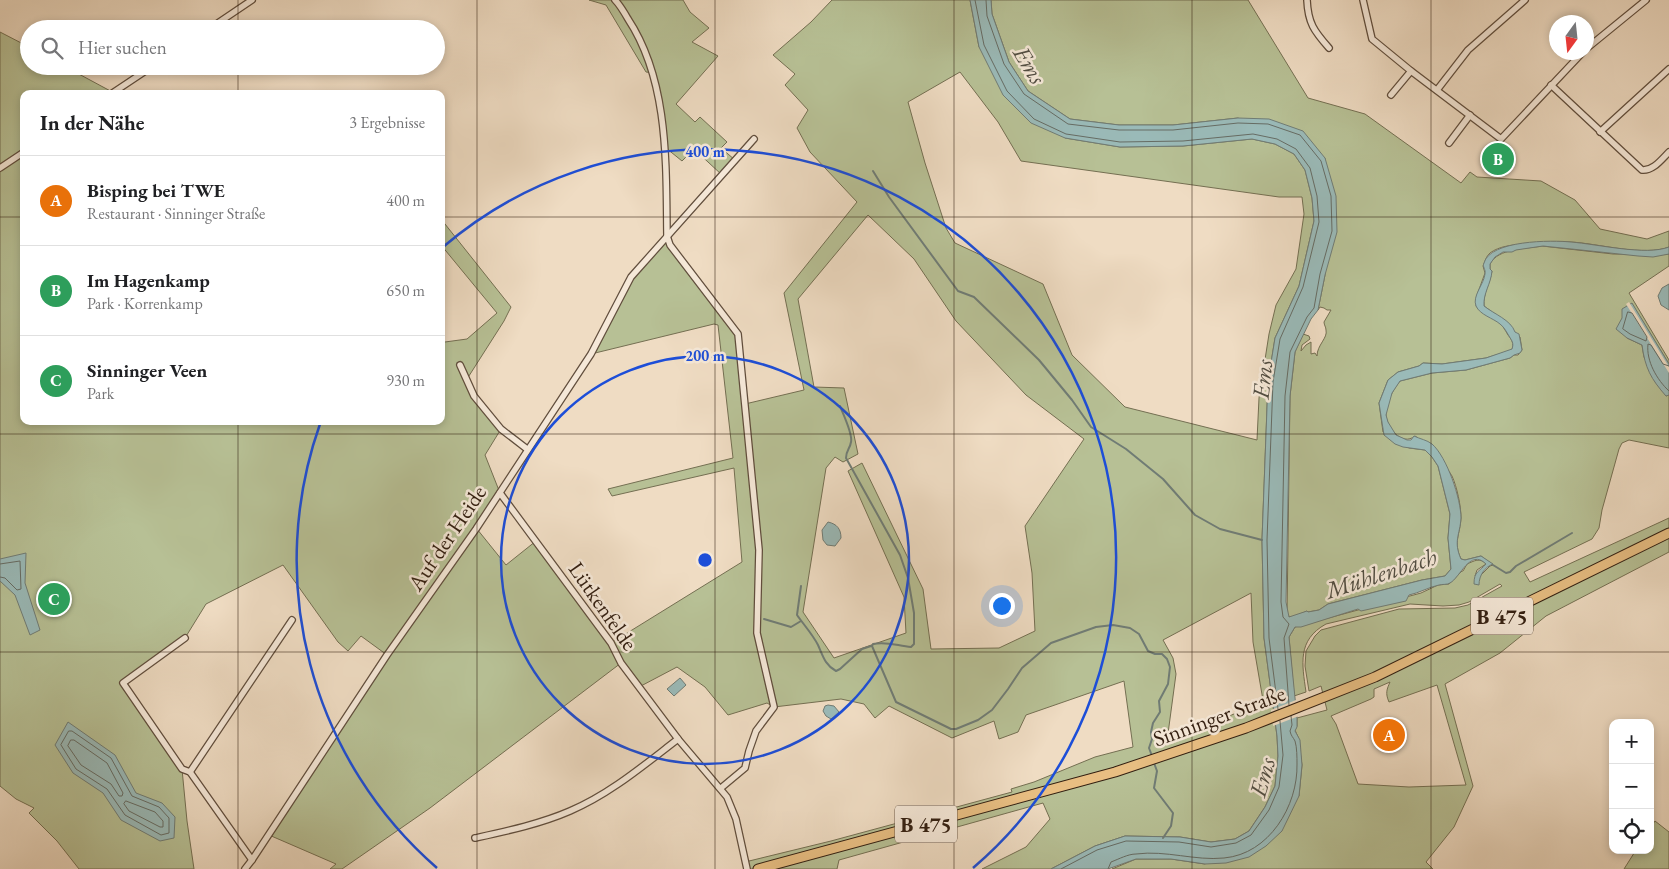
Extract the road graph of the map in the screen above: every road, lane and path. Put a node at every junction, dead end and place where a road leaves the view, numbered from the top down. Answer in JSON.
{"nodes":[{"id":1,"x":252,"y":0,"type":"edge"},
{"id":2,"x":615,"y":0,"type":"edge"},
{"id":3,"x":1308,"y":0,"type":"edge"},
{"id":4,"x":1362,"y":0,"type":"edge"},
{"id":5,"x":1525,"y":0,"type":"edge"},
{"id":6,"x":1646,"y":0,"type":"edge"},
{"id":7,"x":222,"y":20,"type":"edge"},
{"id":8,"x":1594,"y":42,"type":"edge"},
{"id":9,"x":1328,"y":48,"type":"dead end"},
{"id":10,"x":1575,"y":60,"type":"edge"},
{"id":11,"x":1669,"y":70,"type":"edge"},
{"id":12,"x":1411,"y":71,"type":"junction"},
{"id":13,"x":140,"y":75,"type":"edge"},
{"id":14,"x":1551,"y":85,"type":"junction"},
{"id":15,"x":117,"y":90,"type":"edge"},
{"id":16,"x":1437,"y":90,"type":"junction"},
{"id":17,"x":1391,"y":95,"type":"dead end"},
{"id":18,"x":1470,"y":115,"type":"junction"},
{"id":19,"x":1600,"y":132,"type":"junction"},
{"id":20,"x":754,"y":140,"type":"dead end"},
{"id":21,"x":1449,"y":144,"type":"dead end"},
{"id":22,"x":1669,"y":152,"type":"edge"},
{"id":23,"x":20,"y":155,"type":"edge"},
{"id":24,"x":0,"y":168,"type":"edge"},
{"id":25,"x":667,"y":236,"type":"junction"},
{"id":26,"x":460,"y":364,"type":"dead end"},
{"id":27,"x":527,"y":449,"type":"junction"},
{"id":28,"x":500,"y":493,"type":"junction"},
{"id":29,"x":1669,"y":533,"type":"edge"},
{"id":30,"x":292,"y":620,"type":"dead end"},
{"id":31,"x":184,"y":638,"type":"dead end"},
{"id":32,"x":678,"y":739,"type":"junction"},
{"id":33,"x":190,"y":772,"type":"junction"},
{"id":34,"x":721,"y":788,"type":"junction"},
{"id":35,"x":475,"y":838,"type":"dead end"},
{"id":36,"x":252,"y":860,"type":"junction"},
{"id":37,"x":245,"y":869,"type":"edge"},
{"id":38,"x":746,"y":869,"type":"edge"},
{"id":39,"x":758,"y":869,"type":"edge"}],
"edges":[{"from":1,"to":7,"type":"street"},
{"from":2,"to":25,"type":"street"},
{"from":3,"to":9,"type":"street"},
{"from":4,"to":12,"type":"street"},
{"from":5,"to":16,"type":"street"},
{"from":6,"to":8,"type":"street"},
{"from":10,"to":14,"type":"street"},
{"from":11,"to":19,"type":"street"},
{"from":12,"to":16,"type":"street"},
{"from":12,"to":17,"type":"street"},
{"from":13,"to":15,"type":"street"},
{"from":14,"to":18,"type":"street"},
{"from":14,"to":19,"type":"street"},
{"from":16,"to":18,"type":"street"},
{"from":18,"to":21,"type":"street"},
{"from":19,"to":22,"type":"street"},
{"from":20,"to":25,"type":"street","name":"Auf der Heide"},
{"from":23,"to":24,"type":"street"},
{"from":25,"to":27,"type":"street","name":"Auf der Heide"},
{"from":25,"to":34,"type":"street"},
{"from":26,"to":27,"type":"street"},
{"from":27,"to":28,"type":"street","name":"Auf der Heide"},
{"from":28,"to":32,"type":"street","name":"Lütkenfelde"},
{"from":28,"to":36,"type":"street","name":"Auf der Heide"},
{"from":29,"to":39,"type":"main road","name":"Sinninger Straße","number":"B 475"},
{"from":30,"to":33,"type":"street"},
{"from":31,"to":33,"type":"street"},
{"from":32,"to":34,"type":"street","name":"Lütkenfelde"},
{"from":32,"to":35,"type":"street"},
{"from":33,"to":36,"type":"street"},
{"from":34,"to":38,"type":"street","name":"Lütkenfelde"},
{"from":36,"to":37,"type":"street","name":"Auf der Heide"}]}
